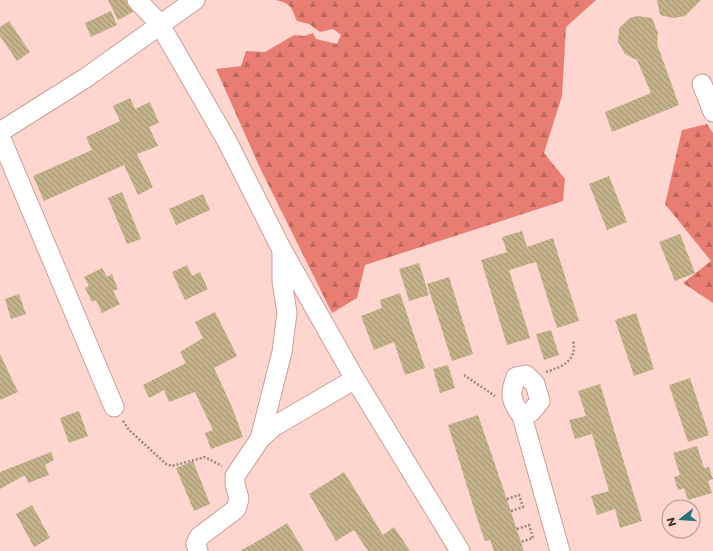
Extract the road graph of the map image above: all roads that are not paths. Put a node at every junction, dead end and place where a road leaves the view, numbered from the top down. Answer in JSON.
{"nodes":[{"id":1,"x":137,"y":0,"type":"edge"},
{"id":2,"x":194,"y":0,"type":"edge"},
{"id":3,"x":159,"y":24,"type":"junction"},
{"id":4,"x":702,"y":84,"type":"dead end"},
{"id":5,"x":713,"y":112,"type":"edge"},
{"id":6,"x":0,"y":132,"type":"edge"},
{"id":7,"x":0,"y":136,"type":"edge"},
{"id":8,"x":282,"y":250,"type":"junction"},
{"id":9,"x":355,"y":380,"type":"junction"},
{"id":10,"x":114,"y":406,"type":"road end"},
{"id":11,"x":518,"y":410,"type":"junction"},
{"id":12,"x":260,"y":439,"type":"junction"},
{"id":13,"x":198,"y":551,"type":"edge"},
{"id":14,"x":460,"y":551,"type":"edge"},
{"id":15,"x":560,"y":551,"type":"edge"}],
"edges":[{"from":1,"to":3,"type":"street"},
{"from":2,"to":3,"type":"street"},
{"from":3,"to":6,"type":"street"},
{"from":3,"to":8,"type":"street"},
{"from":4,"to":5,"type":"street"},
{"from":7,"to":10,"type":"street"},
{"from":8,"to":9,"type":"street"},
{"from":8,"to":12,"type":"street"},
{"from":9,"to":12,"type":"street"},
{"from":9,"to":14,"type":"street"},
{"from":11,"to":11,"type":"street"},
{"from":11,"to":15,"type":"street"},
{"from":12,"to":13,"type":"street"}]}
